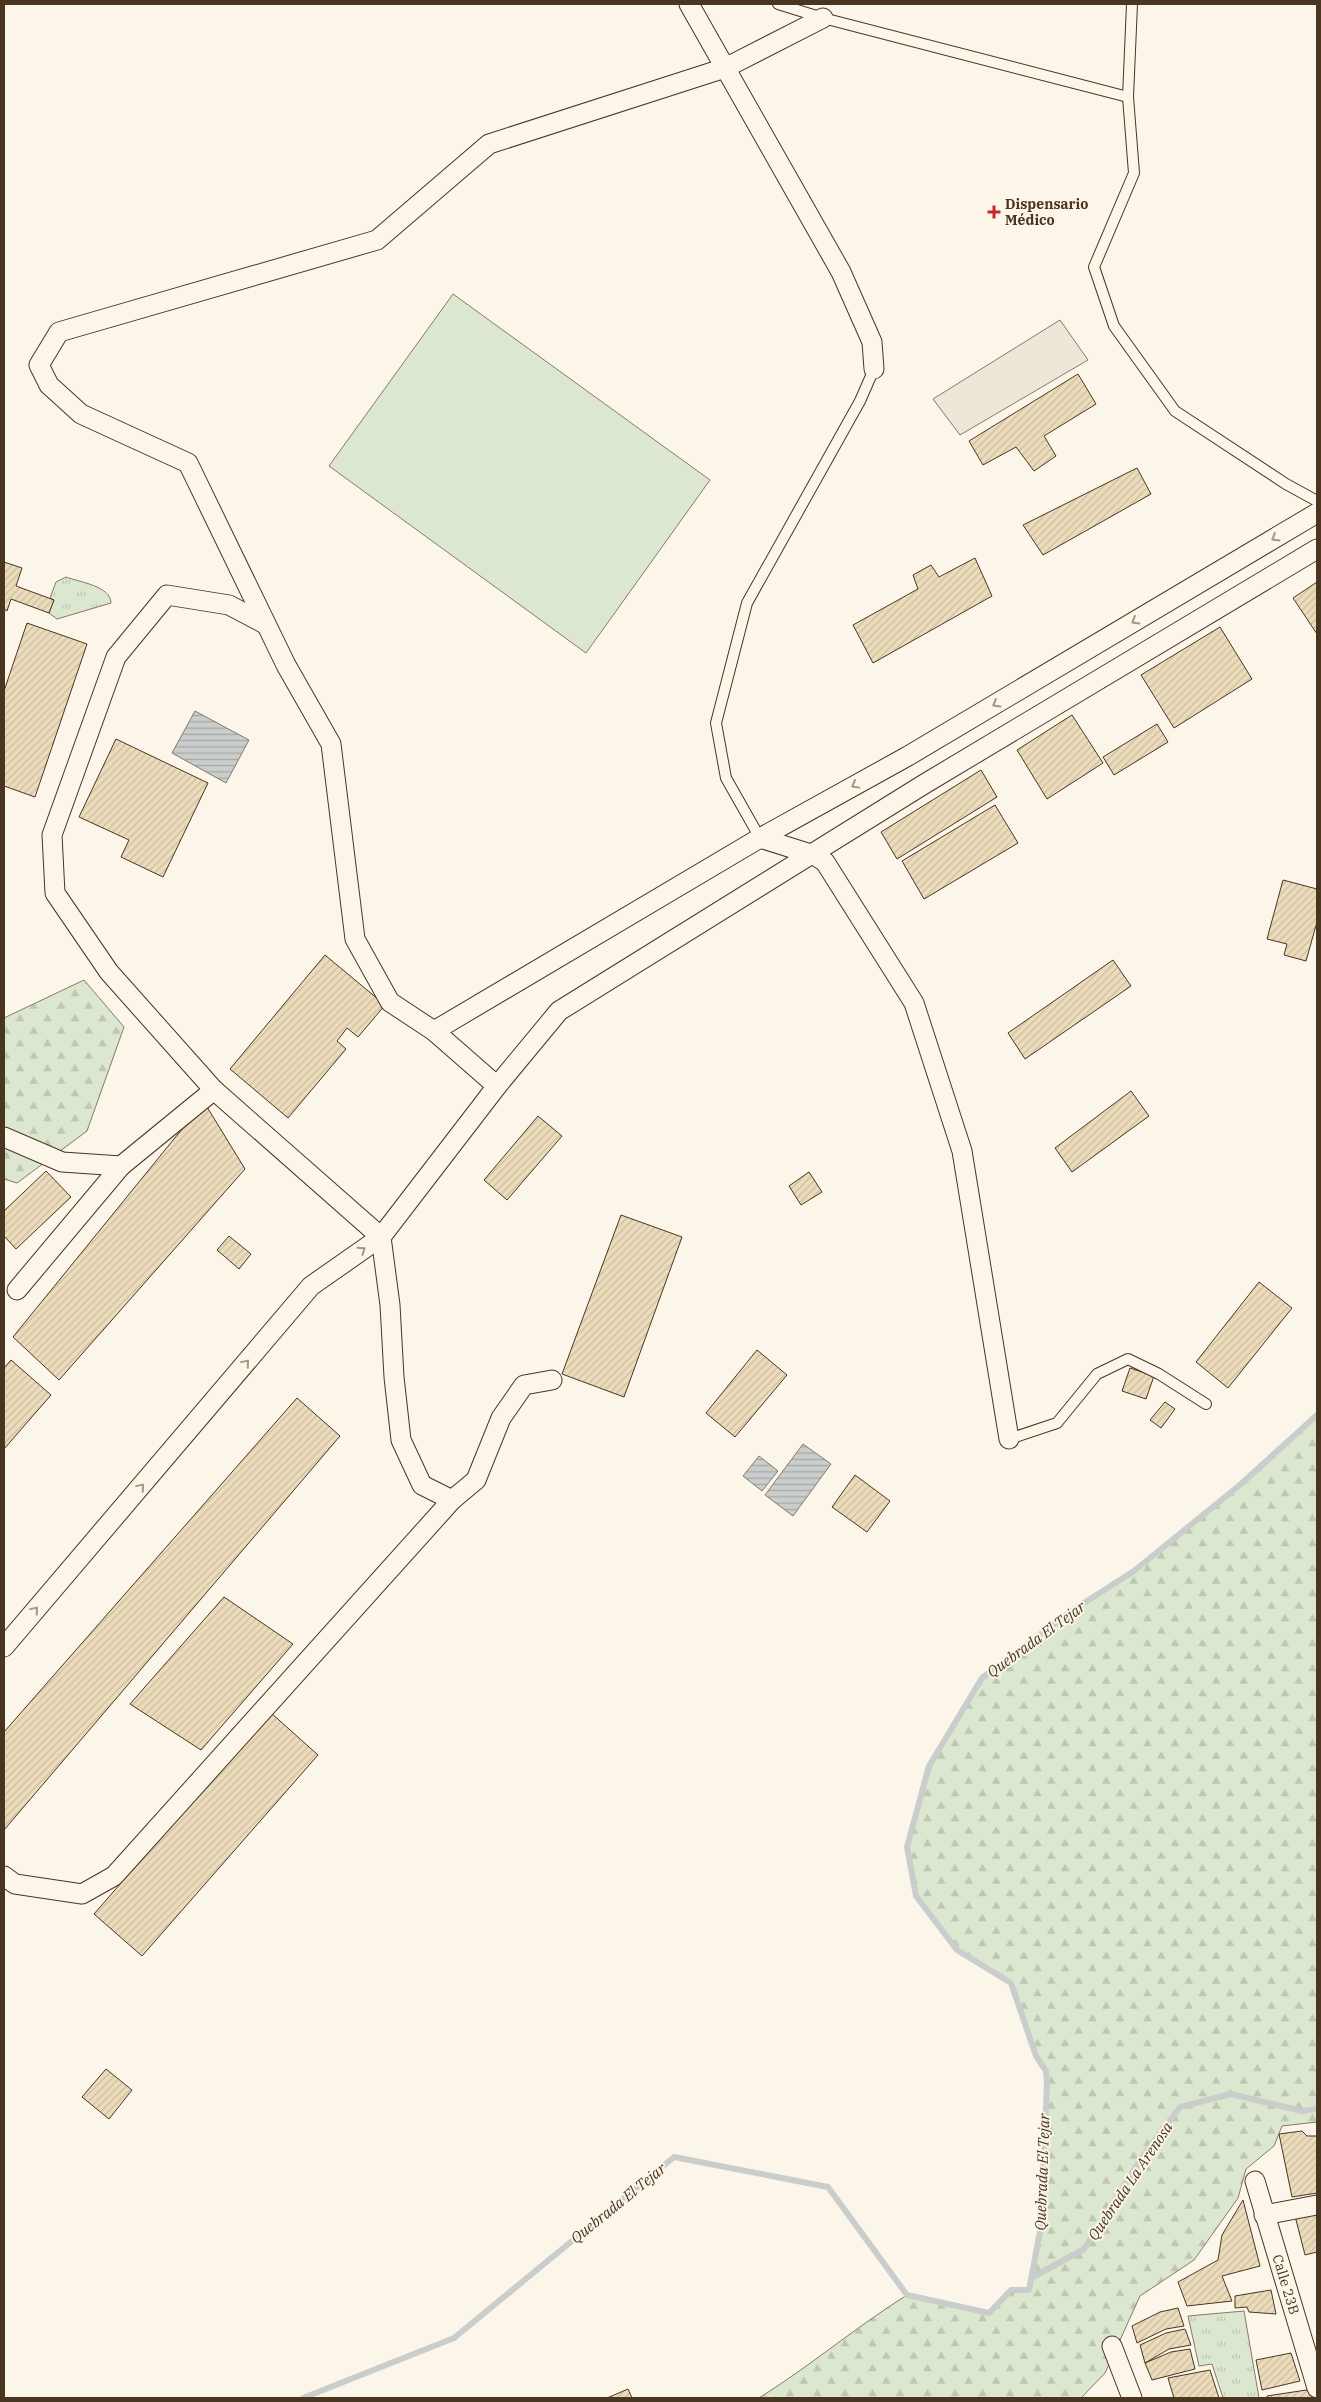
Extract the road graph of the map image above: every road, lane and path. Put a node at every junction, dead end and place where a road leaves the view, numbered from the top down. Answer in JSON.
{"nodes":[{"id":1,"x":689,"y":4,"type":"edge"},
{"id":2,"x":778,"y":4,"type":"edge"},
{"id":3,"x":1132,"y":4,"type":"edge"},
{"id":4,"x":824,"y":18,"type":"junction"},
{"id":5,"x":725,"y":68,"type":"junction"},
{"id":6,"x":1128,"y":97,"type":"junction"},
{"id":7,"x":874,"y":369,"type":"joint"},
{"id":8,"x":1317,"y":502,"type":"edge"},
{"id":9,"x":1317,"y":513,"type":"edge"},
{"id":10,"x":1317,"y":549,"type":"edge"},
{"id":11,"x":265,"y":624,"type":"junction"},
{"id":12,"x":908,"y":756,"type":"junction"},
{"id":13,"x":926,"y":783,"type":"junction"},
{"id":14,"x":760,"y":838,"type":"junction"},
{"id":15,"x":814,"y":855,"type":"junction"},
{"id":16,"x":434,"y":1031,"type":"junction"},
{"id":17,"x":497,"y":1086,"type":"junction"},
{"id":18,"x":214,"y":1090,"type":"junction"},
{"id":19,"x":4,"y":1137,"type":"edge"},
{"id":20,"x":122,"y":1166,"type":"junction"},
{"id":21,"x":381,"y":1237,"type":"junction"},
{"id":22,"x":17,"y":1290,"type":"dead end"},
{"id":23,"x":552,"y":1380,"type":"dead end"},
{"id":24,"x":1206,"y":1404,"type":"dead end"},
{"id":25,"x":1009,"y":1439,"type":"joint"},
{"id":26,"x":452,"y":1500,"type":"junction"},
{"id":27,"x":4,"y":1648,"type":"edge"},
{"id":28,"x":4,"y":1876,"type":"edge"},
{"id":29,"x":1255,"y":2181,"type":"dead end"},
{"id":30,"x":1317,"y":2205,"type":"edge"},
{"id":31,"x":1264,"y":2215,"type":"junction"},
{"id":32,"x":1112,"y":2346,"type":"dead end"},
{"id":33,"x":1317,"y":2388,"type":"edge"},
{"id":34,"x":1132,"y":2398,"type":"edge"}],
"edges":[{"from":1,"to":5,"type":"street"},
{"from":2,"to":4,"type":"lane"},
{"from":3,"to":6,"type":"lane"},
{"from":4,"to":5,"type":"street"},
{"from":4,"to":6,"type":"lane"},
{"from":5,"to":7,"type":"street"},
{"from":5,"to":11,"type":"street"},
{"from":6,"to":8,"type":"lane"},
{"from":7,"to":14,"type":"lane"},
{"from":9,"to":12,"type":"street","one_way":true},
{"from":10,"to":13,"type":"street"},
{"from":11,"to":16,"type":"street"},
{"from":11,"to":18,"type":"street"},
{"from":12,"to":13,"type":"street"},
{"from":12,"to":14,"type":"street","one_way":true},
{"from":13,"to":15,"type":"street"},
{"from":14,"to":15,"type":"street"},
{"from":14,"to":16,"type":"street"},
{"from":15,"to":17,"type":"street"},
{"from":15,"to":25,"type":"street"},
{"from":16,"to":17,"type":"street"},
{"from":17,"to":21,"type":"street"},
{"from":18,"to":20,"type":"street"},
{"from":18,"to":21,"type":"street"},
{"from":19,"to":20,"type":"street"},
{"from":20,"to":22,"type":"street"},
{"from":21,"to":26,"type":"street"},
{"from":27,"to":21,"type":"street","one_way":true},
{"from":23,"to":26,"type":"street"},
{"from":24,"to":25,"type":"lane"},
{"from":26,"to":28,"type":"street"},
{"from":29,"to":31,"type":"street","name":"Calle 23B"},
{"from":30,"to":31,"type":"street"},
{"from":31,"to":33,"type":"street","name":"Calle 23B"},
{"from":32,"to":34,"type":"street"}]}
